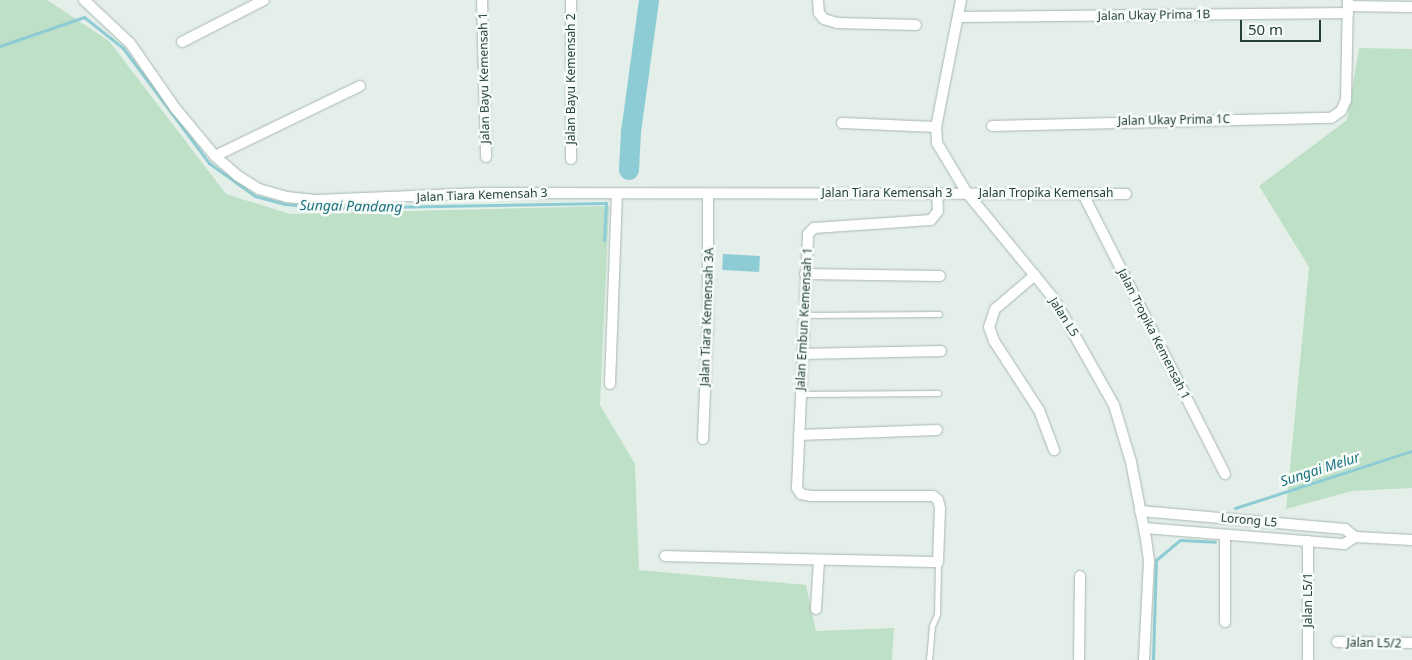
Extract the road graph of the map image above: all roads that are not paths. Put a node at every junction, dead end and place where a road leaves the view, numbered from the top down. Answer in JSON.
{"nodes":[{"id":1,"x":84,"y":0,"type":"edge"},
{"id":2,"x":264,"y":0,"type":"edge"},
{"id":3,"x":482,"y":0,"type":"edge"},
{"id":4,"x":571,"y":0,"type":"edge"},
{"id":5,"x":818,"y":0,"type":"edge"},
{"id":6,"x":961,"y":0,"type":"edge"},
{"id":7,"x":1348,"y":6,"type":"edge"},
{"id":8,"x":1412,"y":7,"type":"edge"},
{"id":9,"x":960,"y":17,"type":"junction"},
{"id":10,"x":916,"y":25,"type":"dead end"},
{"id":11,"x":182,"y":42,"type":"dead end"},
{"id":12,"x":360,"y":86,"type":"dead end"},
{"id":13,"x":842,"y":122,"type":"dead end"},
{"id":14,"x":992,"y":126,"type":"dead end"},
{"id":15,"x":936,"y":127,"type":"junction"},
{"id":16,"x":215,"y":156,"type":"junction"},
{"id":17,"x":486,"y":157,"type":"dead end"},
{"id":18,"x":571,"y":159,"type":"dead end"},
{"id":19,"x":937,"y":193,"type":"junction"},
{"id":20,"x":967,"y":193,"type":"junction"},
{"id":21,"x":617,"y":194,"type":"junction"},
{"id":22,"x":1083,"y":194,"type":"junction"},
{"id":23,"x":1126,"y":194,"type":"dead end"},
{"id":24,"x":708,"y":195,"type":"junction"},
{"id":25,"x":805,"y":274,"type":"junction"},
{"id":26,"x":1035,"y":275,"type":"junction"},
{"id":27,"x":940,"y":276,"type":"dead end"},
{"id":28,"x":939,"y":314,"type":"dead end"},
{"id":29,"x":804,"y":315,"type":"junction"},
{"id":30,"x":941,"y":351,"type":"dead end"},
{"id":31,"x":801,"y":354,"type":"junction"},
{"id":32,"x":610,"y":384,"type":"dead end"},
{"id":33,"x":938,"y":393,"type":"dead end"},
{"id":34,"x":801,"y":394,"type":"junction"},
{"id":35,"x":937,"y":430,"type":"dead end"},
{"id":36,"x":799,"y":435,"type":"junction"},
{"id":37,"x":702,"y":439,"type":"dead end"},
{"id":38,"x":1054,"y":450,"type":"dead end"},
{"id":39,"x":1225,"y":474,"type":"dead end"},
{"id":40,"x":1140,"y":511,"type":"junction"},
{"id":41,"x":1144,"y":528,"type":"junction"},
{"id":42,"x":1225,"y":536,"type":"junction"},
{"id":43,"x":1356,"y":538,"type":"junction"},
{"id":44,"x":1412,"y":540,"type":"edge"},
{"id":45,"x":1308,"y":541,"type":"junction"},
{"id":46,"x":665,"y":556,"type":"dead end"},
{"id":47,"x":819,"y":560,"type":"junction"},
{"id":48,"x":938,"y":562,"type":"junction"},
{"id":49,"x":1080,"y":576,"type":"dead end"},
{"id":50,"x":816,"y":609,"type":"dead end"},
{"id":51,"x":1225,"y":622,"type":"dead end"},
{"id":52,"x":1336,"y":642,"type":"dead end"},
{"id":53,"x":1412,"y":643,"type":"edge"},
{"id":54,"x":929,"y":660,"type":"edge"},
{"id":55,"x":1079,"y":660,"type":"edge"},
{"id":56,"x":1144,"y":660,"type":"edge"},
{"id":57,"x":1308,"y":660,"type":"edge"}],
"edges":[{"from":1,"to":16,"type":"street","name":"Jalan Tiara Kemensah 3"},
{"from":2,"to":11,"type":"street"},
{"from":3,"to":17,"type":"street","name":"Jalan Bayu Kemensah 1"},
{"from":4,"to":18,"type":"street","name":"Jalan Bayu Kemensah 2"},
{"from":5,"to":10,"type":"street"},
{"from":6,"to":9,"type":"street","name":"Jalan L5"},
{"from":7,"to":8,"type":"street","name":"Jalan Ukay Prima 1B"},
{"from":7,"to":9,"type":"street","name":"Jalan Ukay Prima 1B"},
{"from":7,"to":14,"type":"street","name":"Jalan Ukay Prima 1C"},
{"from":9,"to":15,"type":"street","name":"Jalan L5"},
{"from":12,"to":16,"type":"street"},
{"from":13,"to":15,"type":"street"},
{"from":15,"to":20,"type":"street","name":"Jalan L5"},
{"from":16,"to":21,"type":"street","name":"Jalan Tiara Kemensah 3"},
{"from":19,"to":20,"type":"street","name":"Jalan Tiara Kemensah 3"},
{"from":19,"to":24,"type":"street","name":"Jalan Tiara Kemensah 3"},
{"from":19,"to":25,"type":"street","name":"Jalan Embun Kemensah 1"},
{"from":20,"to":22,"type":"street","name":"Jalan Tropika Kemensah"},
{"from":20,"to":26,"type":"street","name":"Jalan L5"},
{"from":21,"to":24,"type":"street","name":"Jalan Tiara Kemensah 3"},
{"from":21,"to":32,"type":"street"},
{"from":22,"to":23,"type":"street","name":"Jalan Tropika Kemensah"},
{"from":22,"to":39,"type":"street","name":"Jalan Tropika Kemensah 1"},
{"from":24,"to":37,"type":"street","name":"Jalan Tiara Kemensah 3A"},
{"from":25,"to":27,"type":"street"},
{"from":25,"to":29,"type":"street","name":"Jalan Embun Kemensah 1"},
{"from":26,"to":38,"type":"street"},
{"from":26,"to":40,"type":"street","name":"Jalan L5"},
{"from":28,"to":29,"type":"lane"},
{"from":29,"to":31,"type":"street","name":"Jalan Embun Kemensah 1"},
{"from":30,"to":31,"type":"street"},
{"from":31,"to":34,"type":"street","name":"Jalan Embun Kemensah 1"},
{"from":33,"to":34,"type":"lane"},
{"from":34,"to":36,"type":"street","name":"Jalan Embun Kemensah 1"},
{"from":35,"to":36,"type":"street"},
{"from":36,"to":48,"type":"street","name":"Jalan Embun Kemensah 1"},
{"from":40,"to":41,"type":"street","name":"Jalan L5"},
{"from":40,"to":43,"type":"street","name":"Lorong L5"},
{"from":41,"to":42,"type":"street","name":"Lorong L5"},
{"from":41,"to":56,"type":"street","name":"Jalan L5"},
{"from":42,"to":45,"type":"street","name":"Lorong L5"},
{"from":42,"to":51,"type":"street","name":"Lorong L5"},
{"from":43,"to":44,"type":"street","name":"Lorong L5"},
{"from":43,"to":45,"type":"street","name":"Lorong L5"},
{"from":45,"to":57,"type":"street","name":"Jalan L5/1"},
{"from":46,"to":47,"type":"street"},
{"from":47,"to":48,"type":"street"},
{"from":47,"to":50,"type":"street"},
{"from":48,"to":54,"type":"lane"},
{"from":49,"to":55,"type":"street"},
{"from":52,"to":53,"type":"street","name":"Jalan L5/2"}]}
